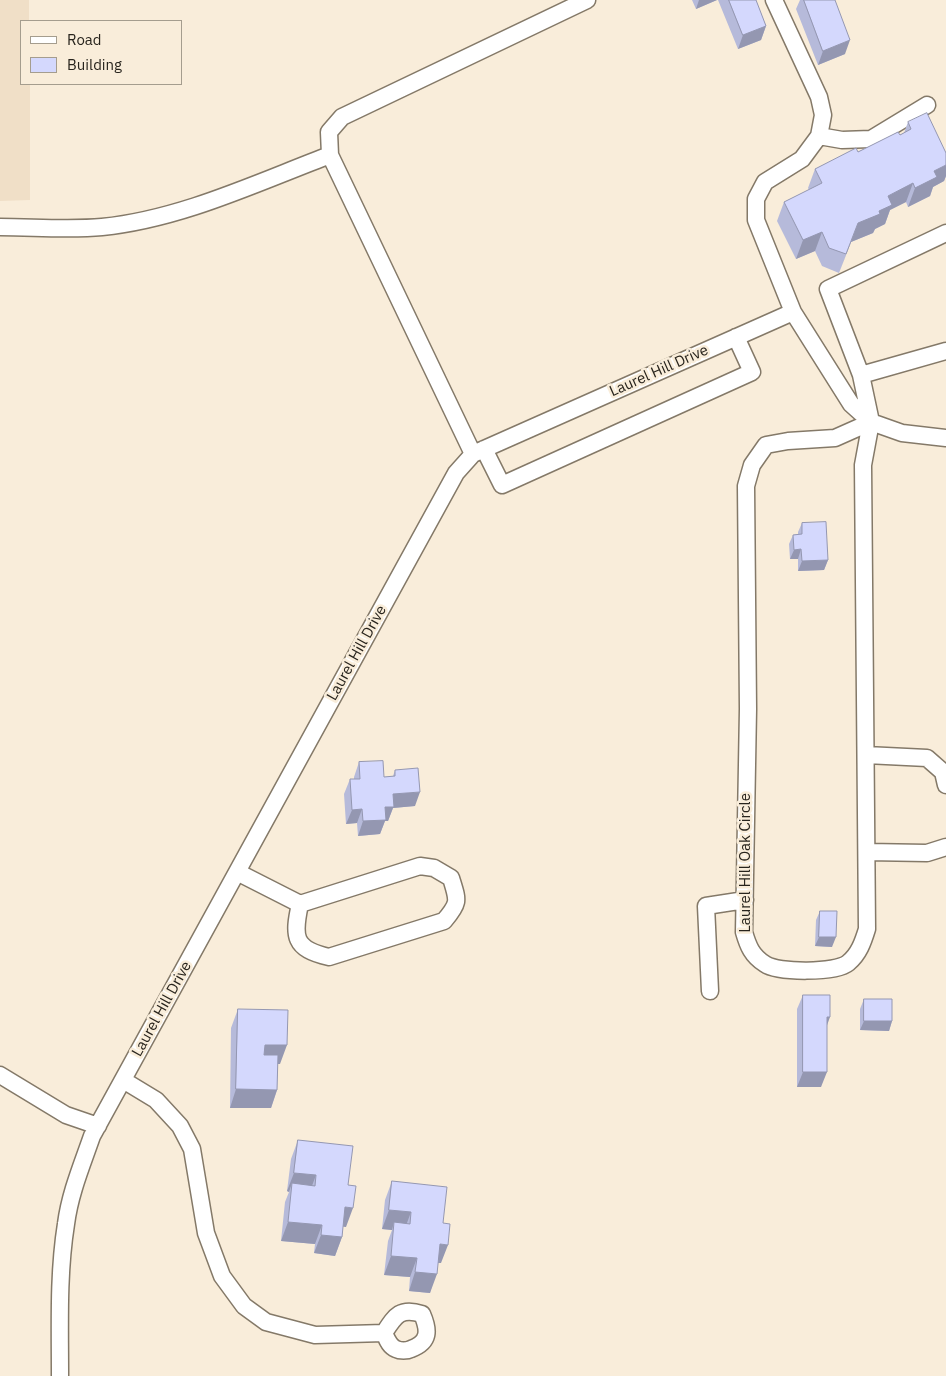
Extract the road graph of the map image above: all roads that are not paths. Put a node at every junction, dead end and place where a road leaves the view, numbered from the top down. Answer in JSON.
{"nodes":[{"id":1,"x":587,"y":0,"type":"edge"},
{"id":2,"x":774,"y":0,"type":"edge"},
{"id":3,"x":927,"y":105,"type":"dead end"},
{"id":4,"x":820,"y":136,"type":"junction"},
{"id":5,"x":330,"y":155,"type":"junction"},
{"id":6,"x":0,"y":227,"type":"edge"},
{"id":7,"x":946,"y":232,"type":"edge"},
{"id":8,"x":794,"y":312,"type":"junction"},
{"id":9,"x":736,"y":337,"type":"junction"},
{"id":10,"x":946,"y":351,"type":"edge"},
{"id":11,"x":861,"y":375,"type":"junction"},
{"id":12,"x":872,"y":422,"type":"junction"},
{"id":13,"x":946,"y":438,"type":"edge"},
{"id":14,"x":479,"y":452,"type":"junction"},
{"id":15,"x":866,"y":755,"type":"junction"},
{"id":16,"x":946,"y":785,"type":"edge"},
{"id":17,"x":946,"y":847,"type":"edge"},
{"id":18,"x":867,"y":852,"type":"junction"},
{"id":19,"x":237,"y":872,"type":"junction"},
{"id":20,"x":745,"y":900,"type":"junction"},
{"id":21,"x":300,"y":904,"type":"junction"},
{"id":22,"x":710,"y":991,"type":"dead end"},
{"id":23,"x":0,"y":1075,"type":"edge"},
{"id":24,"x":123,"y":1080,"type":"junction"},
{"id":25,"x":98,"y":1126,"type":"junction"},
{"id":26,"x":384,"y":1334,"type":"dead end"},
{"id":27,"x":60,"y":1376,"type":"edge"}],
"edges":[{"from":1,"to":5,"type":"street"},
{"from":2,"to":4,"type":"street"},
{"from":3,"to":4,"type":"street"},
{"from":4,"to":8,"type":"street"},
{"from":5,"to":6,"type":"street"},
{"from":5,"to":14,"type":"street"},
{"from":7,"to":11,"type":"street"},
{"from":8,"to":9,"type":"street","name":"Laurel Hill Drive"},
{"from":8,"to":12,"type":"street"},
{"from":9,"to":14,"type":"street","name":"Laurel Hill Drive"},
{"from":9,"to":14,"type":"street"},
{"from":10,"to":11,"type":"street"},
{"from":11,"to":12,"type":"street"},
{"from":12,"to":13,"type":"street"},
{"from":12,"to":15,"type":"street","name":"Laurel Hill Oak Circle"},
{"from":12,"to":20,"type":"street","name":"Laurel Hill Oak Circle"},
{"from":14,"to":19,"type":"street","name":"Laurel Hill Drive"},
{"from":15,"to":16,"type":"street"},
{"from":15,"to":18,"type":"street","name":"Laurel Hill Oak Circle"},
{"from":17,"to":18,"type":"street"},
{"from":18,"to":20,"type":"street","name":"Laurel Hill Oak Circle"},
{"from":19,"to":21,"type":"street"},
{"from":19,"to":24,"type":"street","name":"Laurel Hill Drive"},
{"from":20,"to":22,"type":"street"},
{"from":21,"to":21,"type":"street"},
{"from":23,"to":25,"type":"street"},
{"from":24,"to":25,"type":"street","name":"Laurel Hill Drive"},
{"from":24,"to":26,"type":"street"},
{"from":25,"to":27,"type":"street","name":"Laurel Hill Drive"}]}
